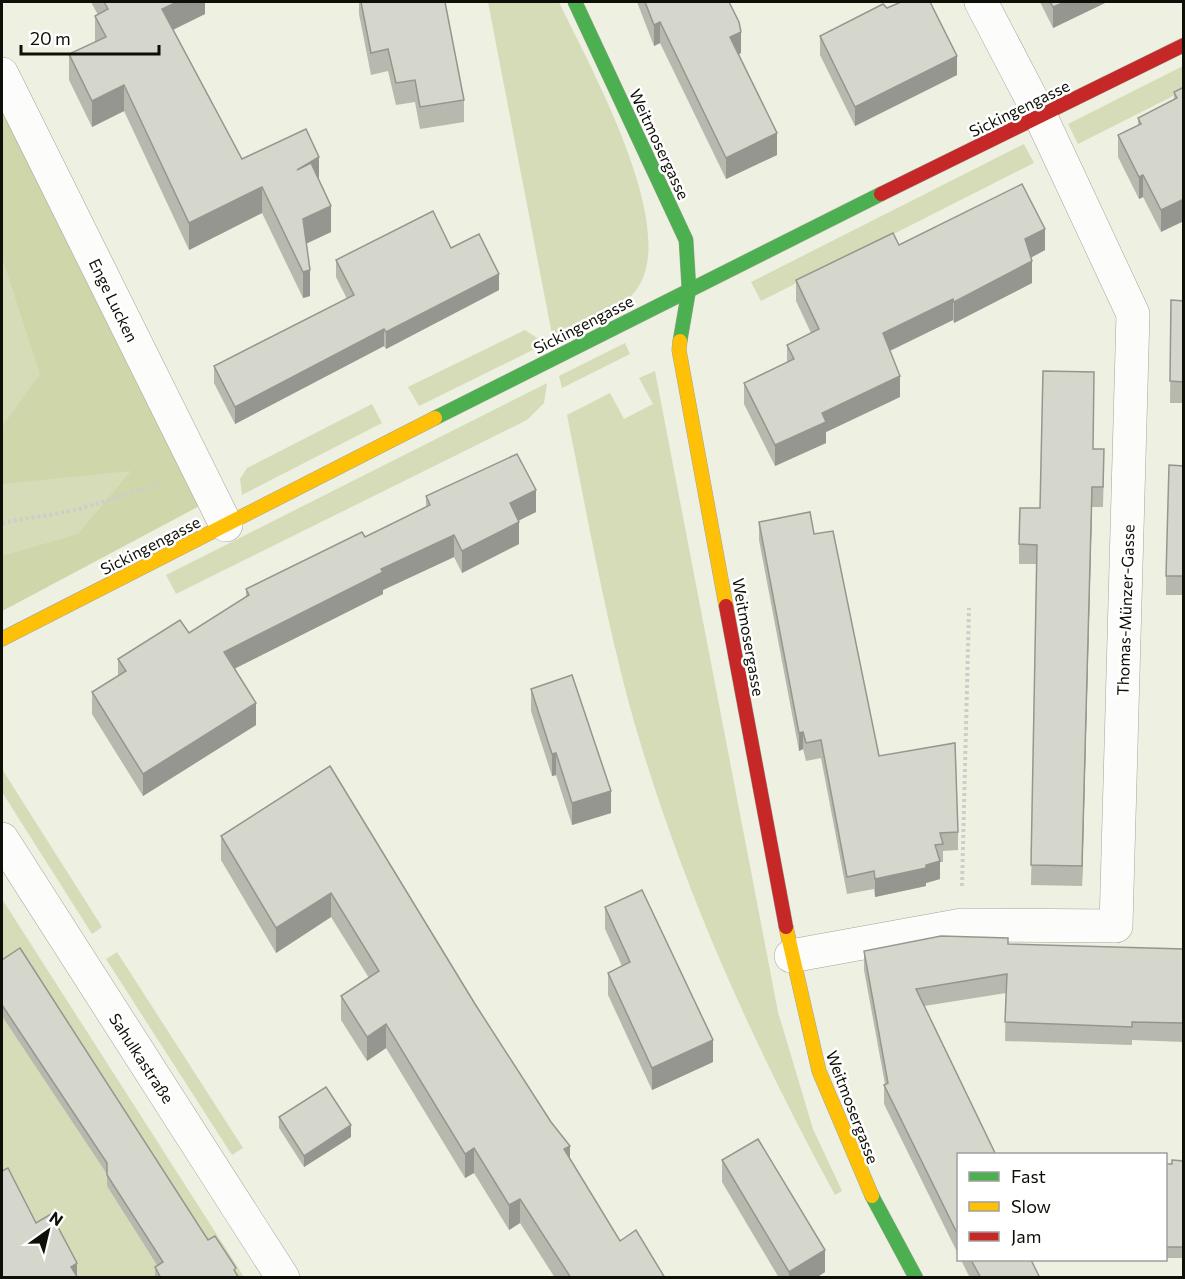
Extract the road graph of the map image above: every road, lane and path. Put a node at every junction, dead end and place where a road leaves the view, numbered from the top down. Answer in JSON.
{"nodes":[{"id":1,"x":575,"y":2,"type":"edge"},
{"id":2,"x":981,"y":2,"type":"edge"},
{"id":3,"x":1184,"y":45,"type":"edge"},
{"id":4,"x":2,"y":74,"type":"edge"},
{"id":5,"x":1040,"y":115,"type":"junction"},
{"id":6,"x":689,"y":289,"type":"junction"},
{"id":7,"x":197,"y":468,"type":"junction"},
{"id":8,"x":2,"y":523,"type":"edge"},
{"id":9,"x":226,"y":525,"type":"junction"},
{"id":10,"x":969,"y":608,"type":"dead end"},
{"id":11,"x":2,"y":639,"type":"edge"},
{"id":12,"x":2,"y":839,"type":"edge"},
{"id":13,"x":962,"y":924,"type":"junction"},
{"id":14,"x":791,"y":956,"type":"junction"},
{"id":15,"x":283,"y":1278,"type":"edge"},
{"id":16,"x":916,"y":1278,"type":"edge"}],
"edges":[{"from":1,"to":6,"type":"street","name":"Weitmosergasse"},
{"from":2,"to":5,"type":"street","name":"Thomas-Münzer-Gasse"},
{"from":3,"to":5,"type":"street","name":"Sickingengasse"},
{"from":4,"to":7,"type":"street","name":"Enge Lucken"},
{"from":5,"to":6,"type":"street","name":"Sickingengasse"},
{"from":5,"to":13,"type":"street","name":"Thomas-Münzer-Gasse"},
{"from":6,"to":9,"type":"street","name":"Sickingengasse"},
{"from":6,"to":14,"type":"street","name":"Weitmosergasse"},
{"from":7,"to":8,"type":"path"},
{"from":7,"to":9,"type":"street","name":"Enge Lucken"},
{"from":9,"to":11,"type":"street","name":"Sickingengasse"},
{"from":10,"to":13,"type":"path"},
{"from":12,"to":15,"type":"street","name":"Sahulkastraße"},
{"from":13,"to":14,"type":"street","name":"Thomas-Münzer-Gasse"},
{"from":14,"to":16,"type":"street","name":"Weitmosergasse"}]}
